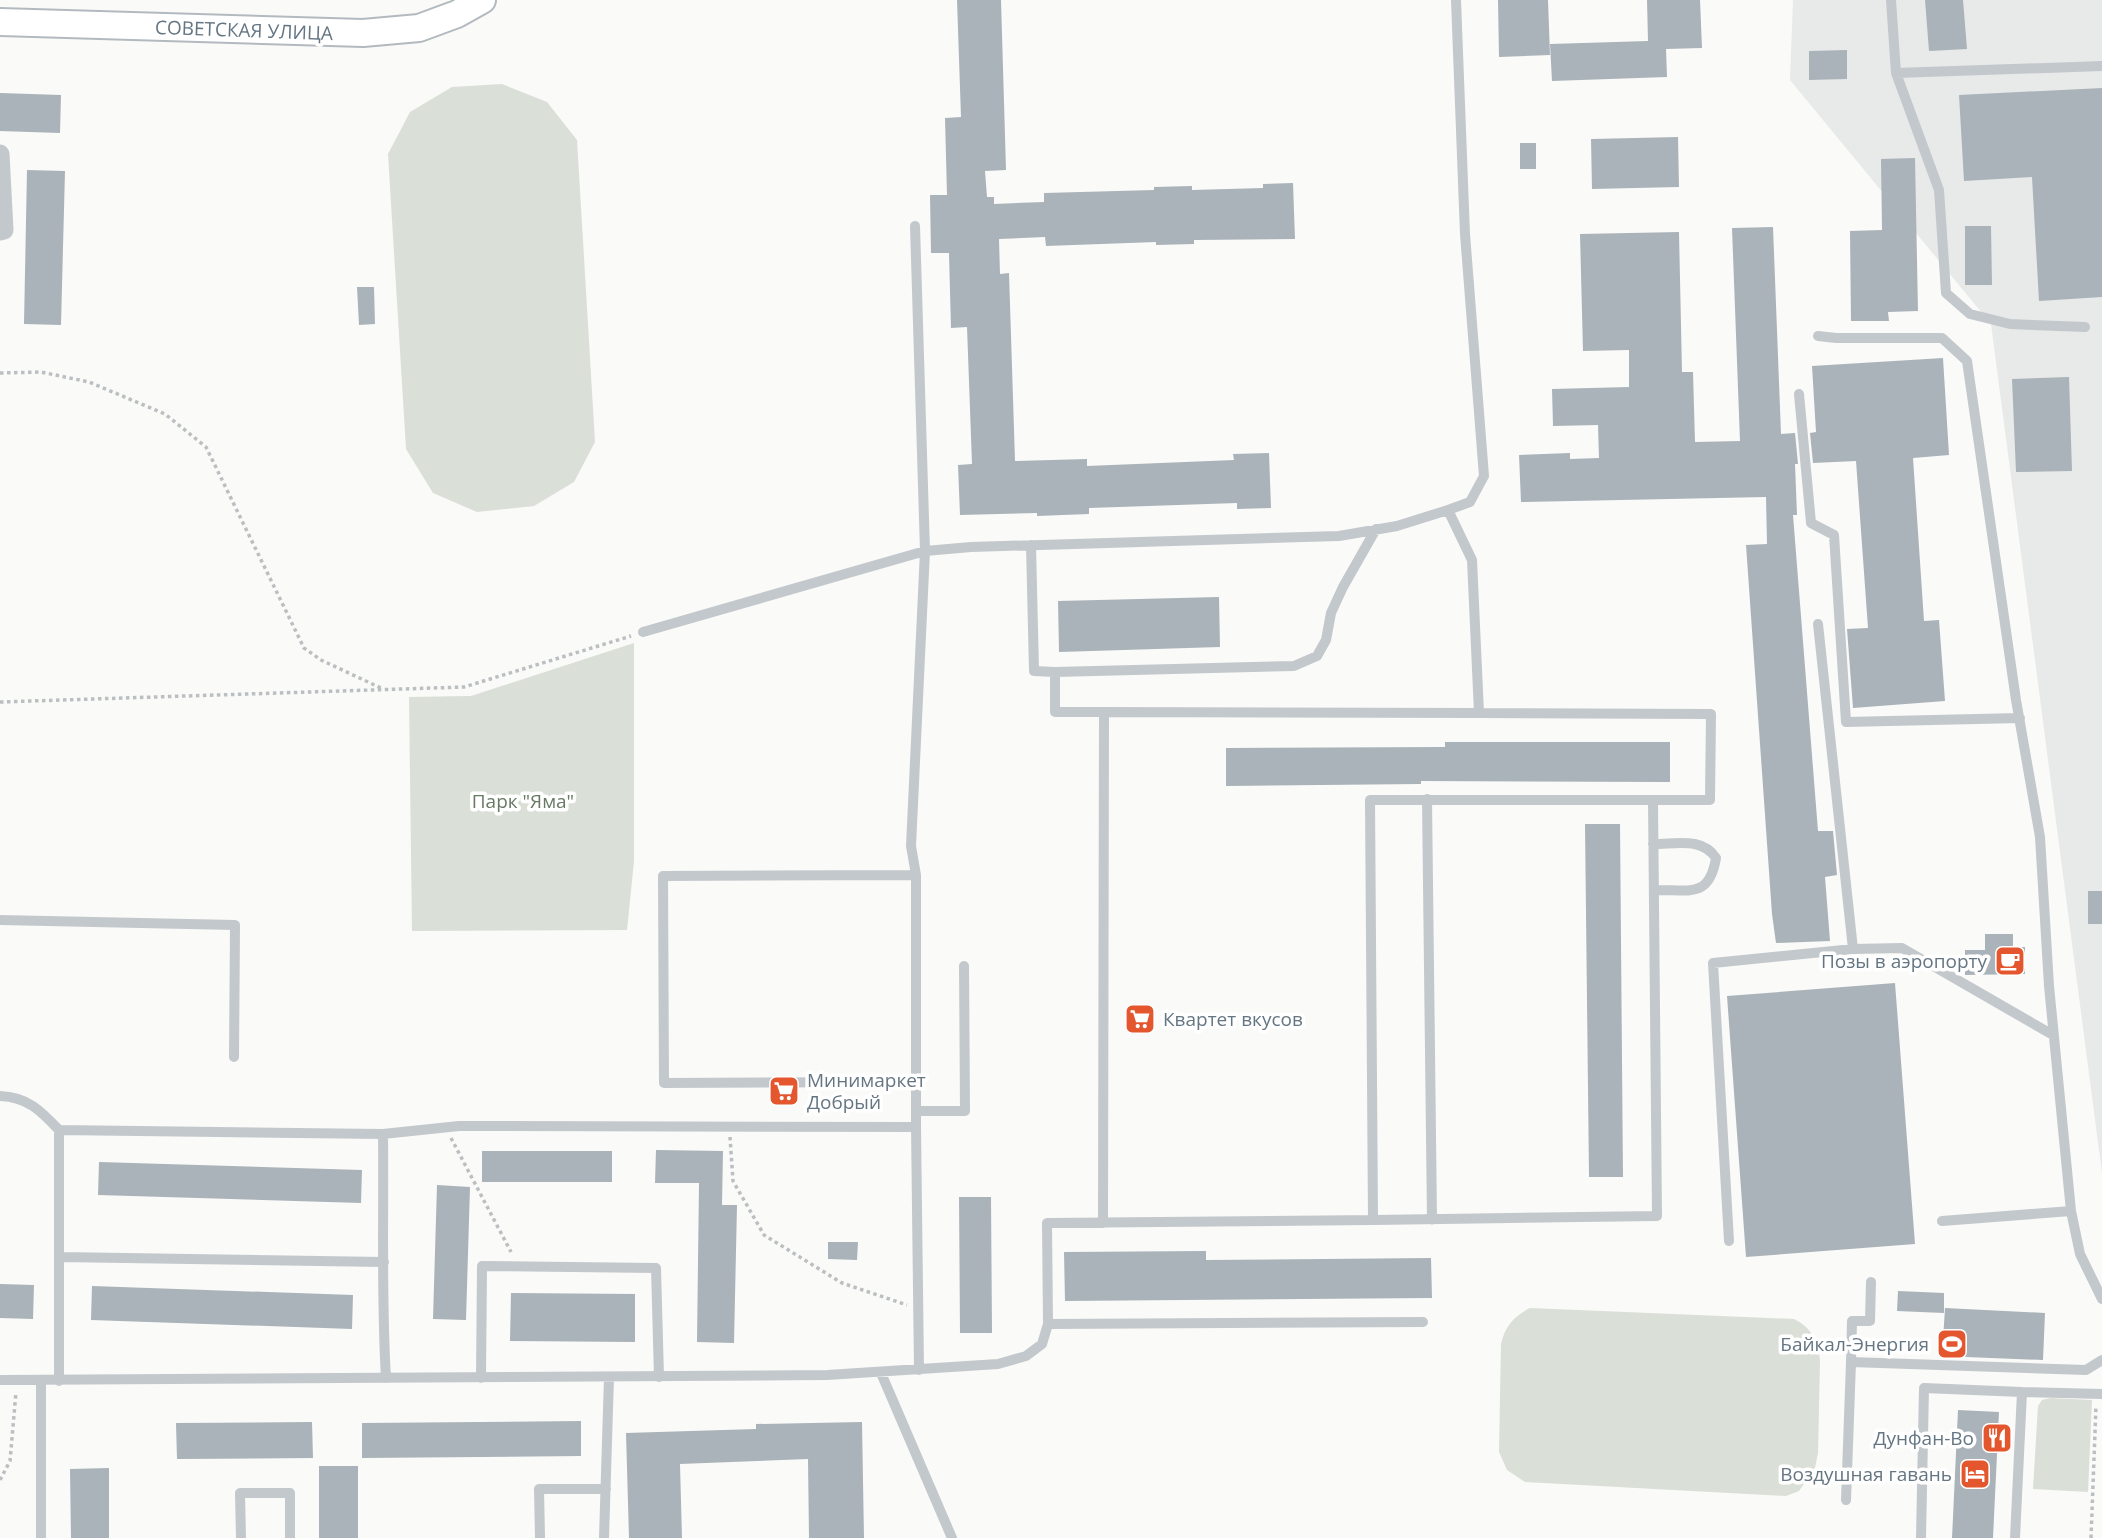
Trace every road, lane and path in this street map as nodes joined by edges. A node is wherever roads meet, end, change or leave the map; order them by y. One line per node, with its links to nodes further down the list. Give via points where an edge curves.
1 (482, 0): 4 (main road, СОВЕТСКАЯ УЛИЦА, via 419,27 363,33)
2 (1456, 0): 14 (lane, via 1465,234 1484,477 1470,502)
3 (1891, 0): 6 (lane)
4 (0, 22)
5 (2102, 66): 6 (lane)
6 (1896, 73): 10 (lane, via 1939,190 1946,293 1970,314 2010,324)
7 (0, 154): 9 (street, via 4,230)
8 (915, 226): 17 (lane)
9 (0, 231)
10 (2085, 327)
11 (1818, 336): 25 (lane, via 1942,338 1967,361)
12 (0, 373): 21 (path, via 41,372 89,382 166,414 206,447 304,648)
13 (1799, 394): 25 (lane, via 1811,523 1834,535 1846,722)
14 (1448, 510): 15 (lane); 24 (lane, via 1472,560)
15 (1376, 529): 16 (lane, via 1339,536); 20 (lane, via 1331,612 1326,640 1317,656 1294,666)
16 (1031, 545): 17 (lane); 20 (lane, via 1034,671)
17 (925, 551): 19 (lane); 29 (lane, via 911,846)
18 (1818, 624): 32 (lane)
19 (643, 632): 21 (path, via 464,687)
20 (1055, 672): 23 (lane, via 1055,712)
21 (385, 690): 22 (path)
22 (0, 702)
23 (1104, 712): 24 (lane); 48 (lane)
24 (1479, 713): 27 (lane, via 1711,714 1710,800)
25 (2020, 718): 34 (lane, via 2040,837)
26 (1427, 799): 27 (lane); 45 (lane, via 1370,800); 46 (lane)
27 (1653, 801): 28 (lane)
28 (1653, 844): 30 (lane); 30 (lane, via 1697,844 1710,849 1716,858 1708,885)
29 (916, 875): 36 (lane); 36 (lane, via 663,876 664,1083)
30 (1654, 890): 46 (lane, via 1657,1216)
31 (0, 920): 35 (lane, via 236,925)
32 (1853, 949): 34 (lane, via 1902,948); 49 (lane, via 1713,963)
33 (964, 967): 38 (lane, via 965,1111)
34 (2053, 1035): 44 (lane)
35 (234, 1057)
36 (916, 1082): 38 (lane)
37 (0, 1096): 42 (lane, via 27,1101)
38 (916, 1111): 40 (lane)
39 (729, 1127): 40 (lane); 41 (lane); 55 (path, via 733,1181 764,1235 842,1283)
40 (916, 1127): 55 (lane)
41 (446, 1128): 43 (lane); 52 (path)
42 (59, 1130): 43 (lane); 50 (lane)
43 (383, 1134): 51 (lane)
44 (2071, 1211): 47 (lane); 54 (lane, via 2080,1254)
45 (1373, 1220): 46 (lane); 48 (lane)
46 (1432, 1220)
47 (1942, 1221)
48 (1103, 1223): 57 (lane, via 1047,1223)
49 (1729, 1241)
50 (59, 1257): 51 (lane); 69 (lane)
51 (384, 1262): 64 (lane)
52 (518, 1267): 63 (lane, via 656,1268); 65 (lane, via 482,1266)
53 (1871, 1282): 59 (lane, via 1870,1321 1852,1321)
54 (2102, 1299)
55 (918, 1309): 60 (lane)
56 (1423, 1322): 57 (lane)
57 (1048, 1324): 60 (lane, via 1042,1344 1026,1356 998,1364)
58 (2102, 1360): 59 (lane, via 2086,1370)
59 (1851, 1362): 74 (lane)
60 (919, 1370): 61 (lane)
61 (881, 1373): 63 (lane); 80 (lane)
62 (609, 1377): 63 (lane); 65 (lane); 79 (lane)
63 (659, 1377)
64 (386, 1378): 65 (lane); 69 (lane)
65 (481, 1378)
66 (0, 1380): 67 (lane)
67 (17, 1380): 68 (lane); 72 (path, via 10,1461)
68 (41, 1381): 69 (lane); 75 (lane)
69 (59, 1381)
70 (2022, 1392): 71 (lane); 81 (lane, via 1924,1388); 82 (lane)
71 (2099, 1394): 83 (path)
72 (0, 1480)
73 (606, 1489): 78 (lane, via 539,1489)
74 (1846, 1500)
75 (41, 1538)
76 (241, 1538): 77 (lane, via 240,1493 290,1493)
77 (290, 1538)
78 (540, 1538)
79 (604, 1538)
80 (952, 1538)
81 (1922, 1538)
82 (2015, 1538)
83 (2091, 1538)

